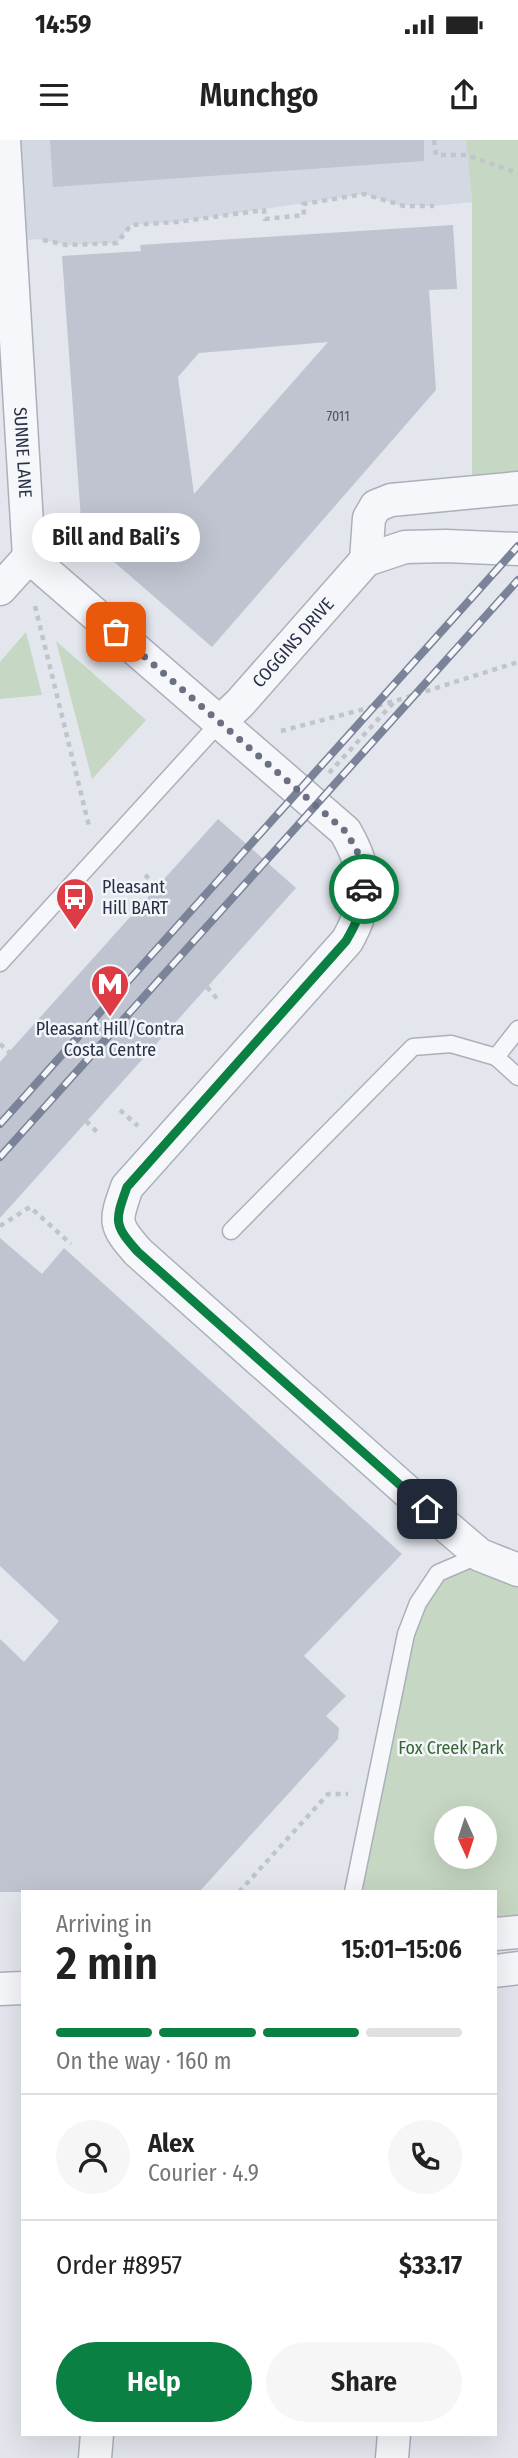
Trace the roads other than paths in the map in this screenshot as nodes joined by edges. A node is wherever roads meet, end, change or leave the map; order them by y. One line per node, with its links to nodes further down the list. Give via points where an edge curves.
1 (4, 140): 4 (street, SUNNE LANE)
2 (518, 488): 5 (street, via 391,500 376,506 369,518)
3 (518, 549): 5 (street, COGGINS DRIVE, via 405,547)
4 (29, 556): 6 (street); 7 (street)
5 (366, 560): 7 (street, COGGINS DRIVE)
6 (0, 589)
7 (220, 722): 8 (lane); 14 (street, via 345,831 357,850 362,905 346,941 127,1187 117,1216 122,1234)
8 (0, 963)
9 (518, 1029): 10 (lane)
10 (496, 1057): 11 (lane); 12 (lane, via 451,1044 413,1047)
11 (518, 1077)
12 (231, 1231)
13 (518, 1547): 14 (street)
14 (480, 1555): 15 (street); 16 (lane, via 438,1573 418,1603 406,1634)
15 (518, 1570)
16 (353, 1890)
17 (518, 1932): 18 (street)
18 (497, 1934)
19 (518, 1968): 20 (street)
20 (497, 1971)
21 (21, 1988): 22 (street)
22 (0, 1989)
23 (97, 2436): 25 (street)
24 (394, 2436): 26 (street)
25 (95, 2458)
26 (392, 2458)

